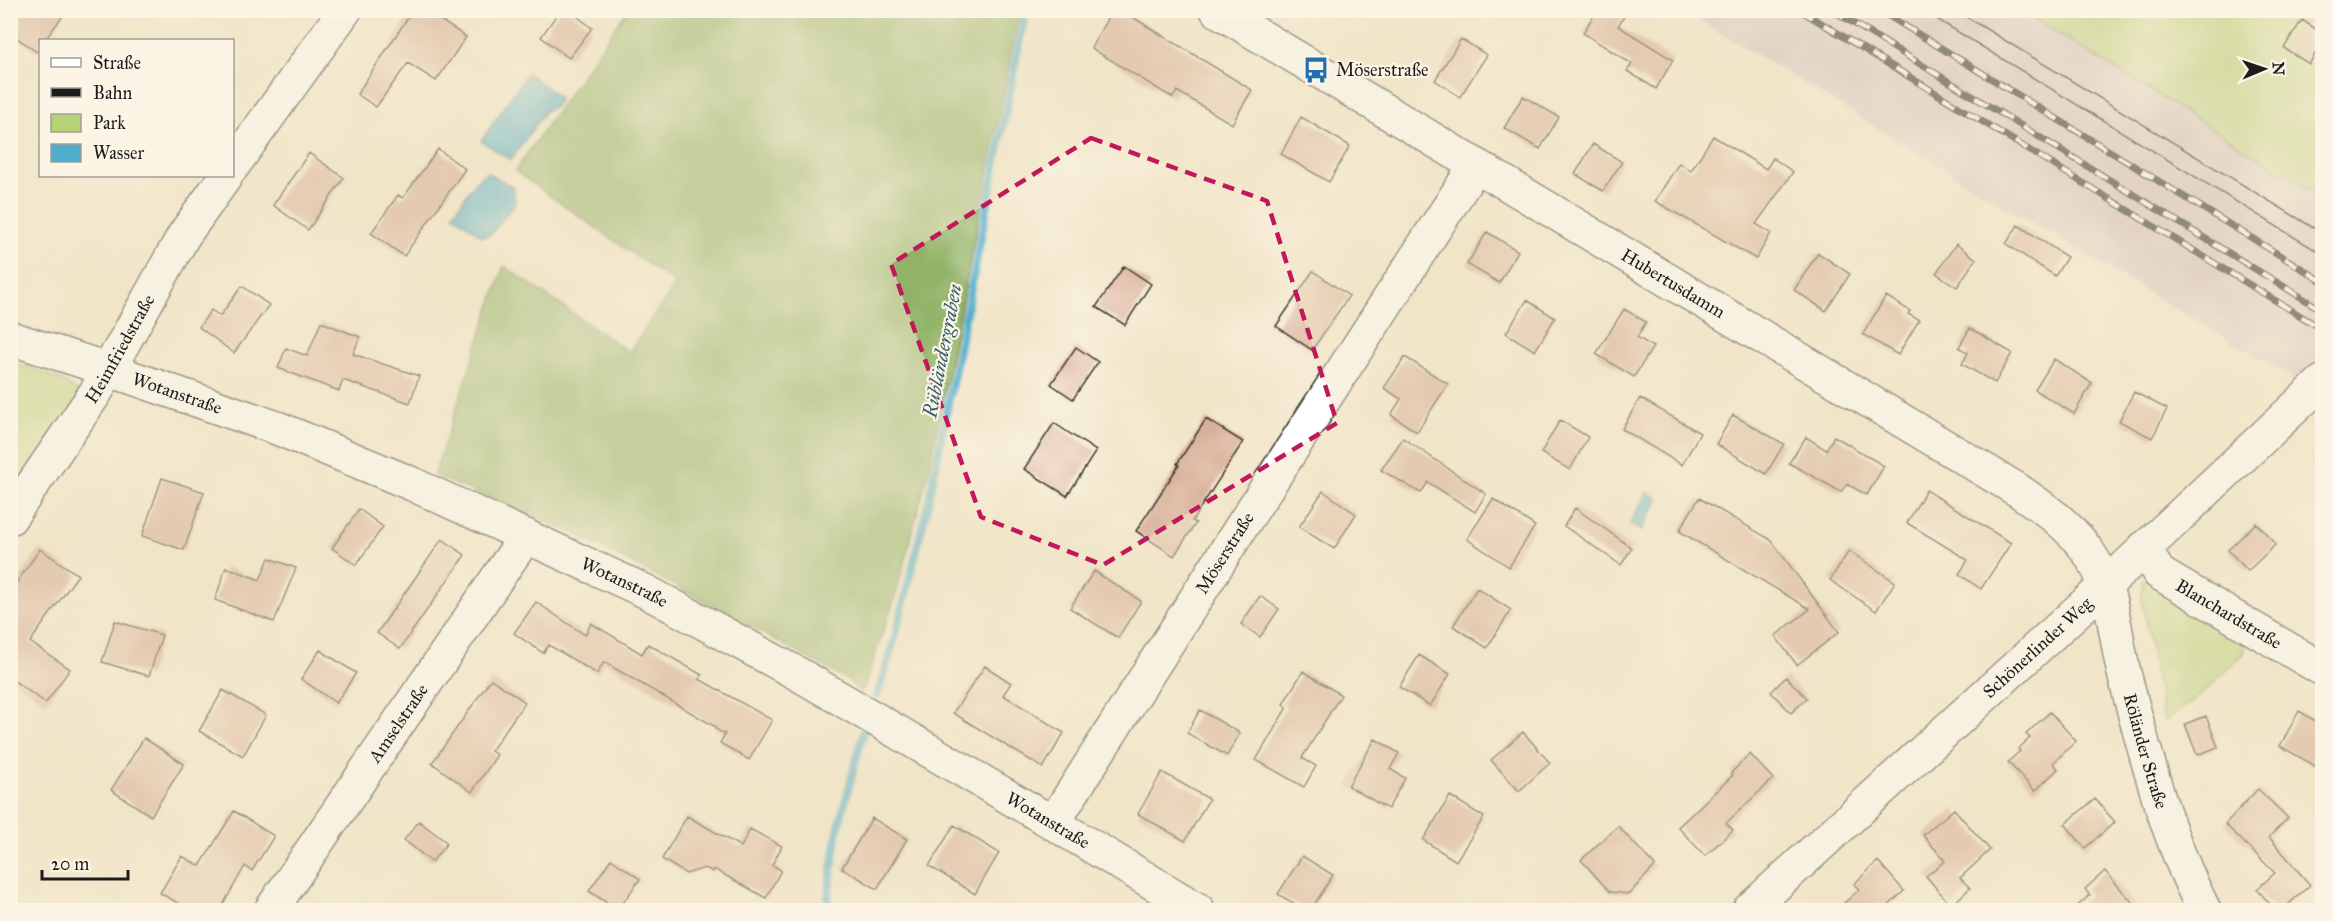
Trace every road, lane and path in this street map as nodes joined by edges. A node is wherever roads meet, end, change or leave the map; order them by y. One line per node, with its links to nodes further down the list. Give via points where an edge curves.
1 (345, 10): 3 (street)
2 (1217, 10): 4 (street, Hubertusdamm)
3 (234, 164)
4 (1476, 165): 12 (street, Hubertusdamm, via 2051,513 2083,544); 14 (street, Möserstraße)
5 (225, 177): 7 (street, Heimfriedstraße, via 184,235)
6 (10, 338): 7 (street, Wotanstraße)
7 (107, 369): 9 (street, Heimfriedstraße, via 96,392); 10 (street, Wotanstraße, via 277,428)
8 (2322, 382): 11 (street, Schönerlinder Weg)
9 (10, 518)
10 (526, 536): 14 (street, Wotanstraße, via 647,592 800,675); 15 (street, Amselstraße)
11 (2144, 548): 12 (street, Schönerlinder Weg); 13 (street, Blanchardstraße, via 2159,573)
12 (2106, 585): 17 (street, Schönerlinder Weg); 18 (street, Röländer Straße, via 2153,782)
13 (2322, 669)
14 (1053, 823): 16 (street, Wotanstraße)
15 (271, 910)
16 (1198, 910)
17 (1749, 910)
18 (2204, 910)

